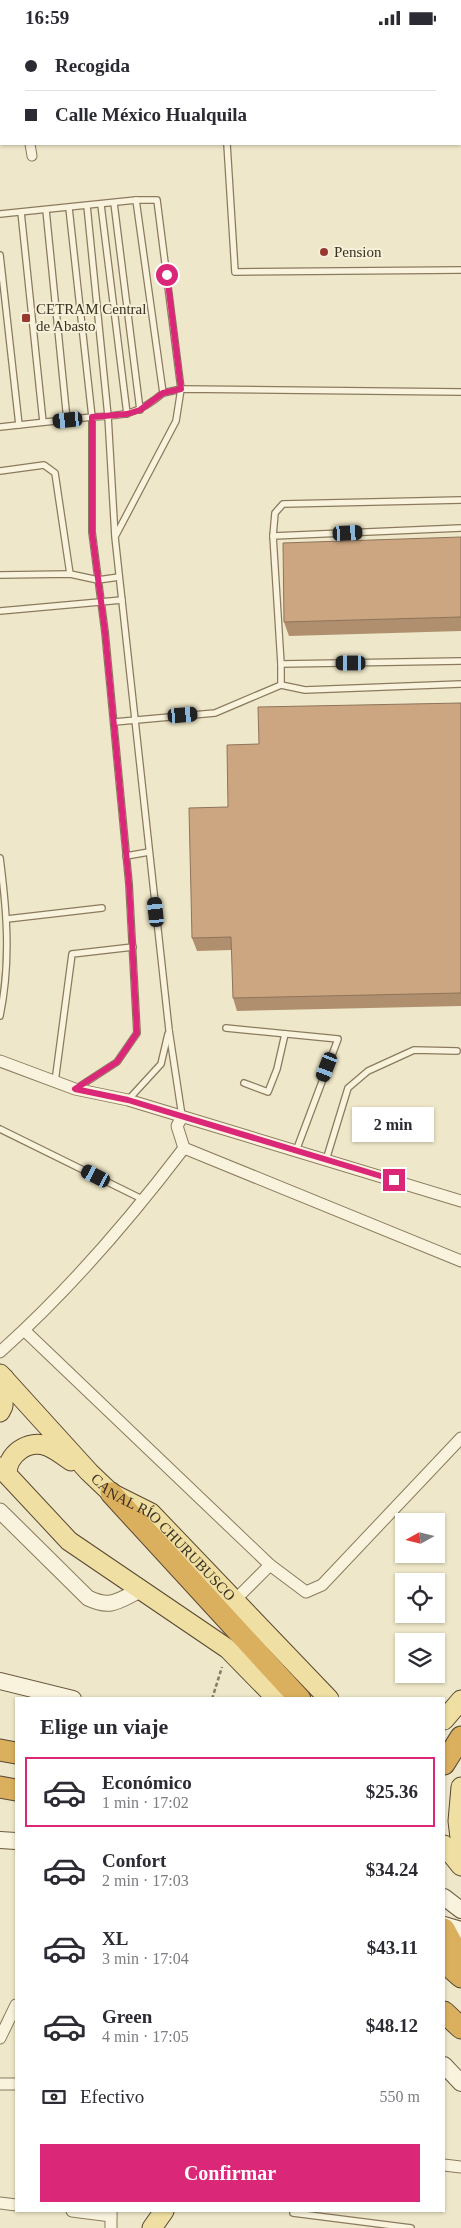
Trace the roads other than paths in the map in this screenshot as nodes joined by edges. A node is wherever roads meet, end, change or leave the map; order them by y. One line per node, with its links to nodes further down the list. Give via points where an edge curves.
1 (30, 145): 3 (street)
2 (227, 145): 13 (lane, via 234,272)
3 (32, 156)
4 (136, 201): 5 (lane); 14 (lane, via 158,200); 15 (lane)
5 (114, 203): 6 (lane); 17 (lane)
6 (101, 205): 7 (lane); 18 (lane)
7 (87, 206): 8 (lane); 19 (lane)
8 (69, 207): 9 (lane); 20 (lane)
9 (46, 210): 10 (lane); 21 (lane)
10 (21, 212): 11 (lane); 22 (lane)
11 (0, 215)
12 (0, 255): 23 (lane)
13 (461, 270)
14 (181, 389): 15 (lane); 16 (lane); 29 (lane, via 176,421)
15 (163, 393): 17 (lane)
16 (461, 393)
17 (140, 410): 18 (lane)
18 (127, 414): 19 (lane)
19 (108, 416): 20 (lane); 29 (lane)
20 (92, 417): 21 (lane); 33 (lane, via 92,532)
21 (68, 420): 22 (lane)
22 (43, 422): 23 (lane)
23 (19, 425): 24 (lane)
24 (0, 427)
25 (0, 471): 30 (lane, via 44,465 55,473)
26 (461, 500): 28 (lane, via 282,504 275,513)
27 (461, 528): 28 (lane)
28 (273, 536): 38 (lane)
29 (115, 537): 32 (lane)
30 (70, 574): 31 (lane); 33 (lane)
31 (0, 575)
32 (119, 577): 33 (lane); 34 (lane)
33 (98, 580): 35 (lane)
34 (122, 600): 35 (lane); 41 (lane)
35 (101, 603): 36 (lane); 42 (lane)
36 (0, 611)
37 (461, 661): 38 (lane)
38 (281, 664): 40 (lane)
39 (461, 684): 40 (lane, via 305,690)
40 (281, 685): 41 (lane, via 215,713)
41 (135, 720): 42 (lane); 43 (lane)
42 (114, 722): 44 (lane)
43 (149, 852): 44 (lane); 51 (lane)
44 (126, 856): 48 (lane)
45 (0, 858): 47 (lane)
46 (102, 908): 47 (lane)
47 (8, 919): 49 (lane, via 6,985)
48 (133, 947): 55 (lane, via 72,954); 57 (lane, via 137,1033 117,1062)
49 (0, 1016)
50 (226, 1028): 52 (lane)
51 (169, 1030): 58 (lane, via 161,1064); 59 (lane)
52 (285, 1034): 56 (lane, via 268,1092); 62 (lane, via 338,1039)
53 (457, 1051): 63 (lane, via 414,1050 368,1071 348,1088)
54 (0, 1061): 55 (street)
55 (56, 1082): 57 (street)
56 (244, 1083)
57 (75, 1089): 58 (street)
58 (128, 1100): 59 (street)
59 (182, 1117): 61 (street, via 177,1126); 62 (street)
60 (0, 1129): 64 (lane)
61 (184, 1148): 64 (street); 66 (street)
62 (296, 1151): 63 (street)
63 (326, 1160): 65 (street)
64 (145, 1200): 67 (street)
65 (461, 1201)
66 (461, 1261)
67 (25, 1331): 68 (street); 76 (street)
68 (0, 1352)
69 (2, 1376): 70 (main road, via 3,1406); 73 (main road, CANAL RÍO CHURUBUSCO)
70 (0, 1412)
71 (461, 1438): 76 (street, via 322,1585 306,1592)
72 (3, 1471): 73 (main road, via 14,1453 41,1445); 77 (main road, via 69,1541)
73 (89, 1472): 74 (main road, CANAL RÍO CHURUBUSCO)
74 (111, 1493): 78 (highway)
75 (0, 1511): 77 (street, via 88,1598 101,1604 111,1604)
76 (270, 1565): 78 (street)
77 (140, 1591): 81 (main road, via 228,1649)
78 (227, 1607): 82 (highway); 83 (main road, CANAL RÍO CHURUBUSCO)
79 (0, 1681): 80 (main road)
80 (65, 1697)
81 (275, 1697)
82 (298, 1697)
83 (327, 1697)
84 (461, 1700): 85 (main road)
85 (445, 1719)
86 (461, 1737): 89 (highway)
87 (0, 1750): 88 (highway)
88 (15, 1753)
89 (445, 1762)
90 (0, 1787): 92 (highway)
91 (461, 1787): 96 (main road, via 458,1821)
92 (15, 1790)
93 (0, 1840): 94 (main road)
94 (15, 1841)
95 (445, 1846): 97 (main road)
96 (461, 1846)
97 (461, 1867)
98 (445, 1898): 99 (main road)
99 (461, 1910)
100 (445, 1925): 101 (main road)
101 (461, 1930)
102 (445, 1931): 103 (highway)
103 (461, 1960)
104 (445, 1963): 105 (highway)
105 (461, 1977)
106 (15, 2007): 109 (street)
107 (445, 2013): 108 (highway)
108 (461, 2028)
109 (0, 2038)
110 (445, 2066): 111 (main road)
111 (461, 2083)
112 (0, 2084): 113 (street)
113 (15, 2084)
114 (445, 2165): 115 (street)
115 (461, 2167)
116 (0, 2203): 117 (street)
117 (15, 2205)
118 (92, 2212): 120 (street)
119 (163, 2212): 123 (main road)
120 (111, 2213): 122 (street)
121 (293, 2213): 124 (lane)
122 (111, 2228)
123 (152, 2228)
124 (411, 2228)

